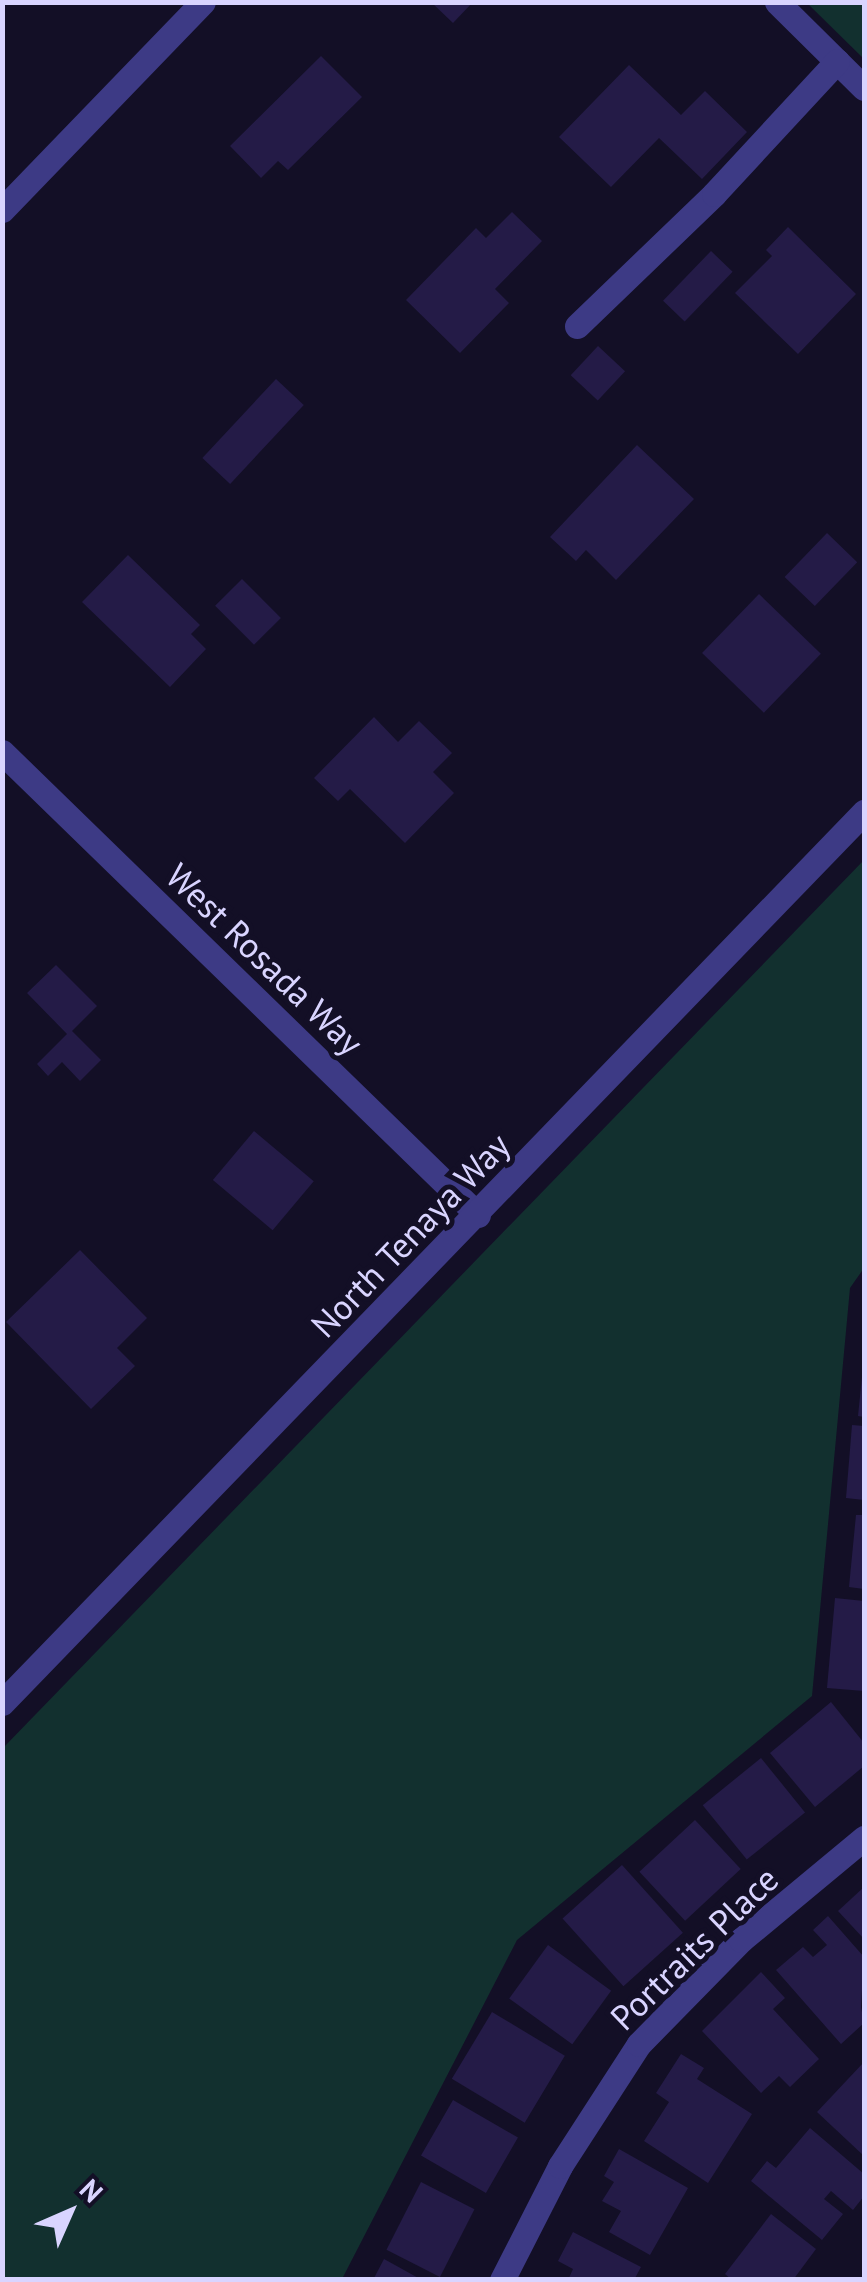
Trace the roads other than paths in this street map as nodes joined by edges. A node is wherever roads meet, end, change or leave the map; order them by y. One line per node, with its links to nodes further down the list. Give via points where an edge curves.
1 (203, 2): 5 (street)
2 (777, 2): 3 (street)
3 (837, 61): 4 (street); 6 (street)
4 (864, 88)
5 (2, 210)
6 (578, 326)
7 (2, 752): 9 (street, West Rosada Way)
8 (864, 812): 9 (street, North Tenaya Way)
9 (478, 1215): 10 (street, North Tenaya Way)
10 (2, 1703)
11 (864, 1838): 12 (street, Portraits Place, via 741,1940 639,2044 560,2166)
12 (502, 2280)

